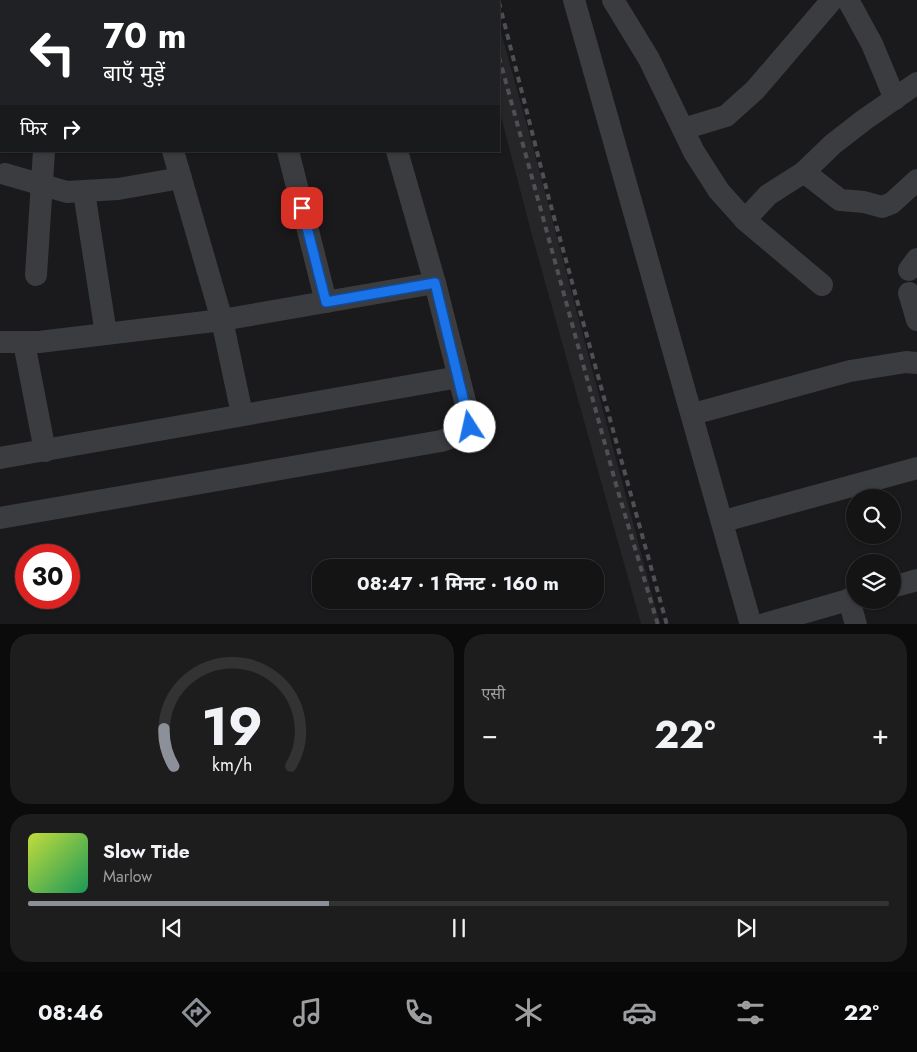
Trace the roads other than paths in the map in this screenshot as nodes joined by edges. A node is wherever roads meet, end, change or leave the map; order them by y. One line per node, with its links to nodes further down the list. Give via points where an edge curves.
1 (574, 0): 32 (street)
2 (614, 0): 7 (street, via 649,60)
3 (832, 0): 7 (street, via 755,90 714,121)
4 (848, 0): 6 (street, via 872,44)
5 (917, 83): 6 (street)
6 (895, 98): 12 (street, via 833,144)
7 (683, 129): 18 (street, via 715,185)
8 (44, 152): 16 (street)
9 (174, 152): 14 (street)
10 (288, 152): 23 (street)
11 (398, 152): 20 (street)
12 (804, 172): 15 (street, via 840,200 882,207 892,204); 18 (street, via 768,195)
13 (5, 174): 16 (street)
14 (181, 178): 17 (street); 24 (street)
15 (917, 180)
16 (42, 186): 17 (street, via 66,192); 19 (street)
17 (84, 192): 26 (street)
18 (745, 220): 21 (street)
19 (36, 275)
20 (435, 283): 23 (street); 30 (street)
21 (822, 285)
22 (909, 293): 25 (street)
23 (326, 302): 24 (street)
24 (222, 320): 26 (street); 31 (street)
25 (917, 320)
26 (106, 334): 28 (street)
27 (0, 342): 28 (street)
28 (24, 343): 33 (street)
29 (917, 363): 32 (street, via 850,371)
30 (459, 377): 31 (street); 36 (street, via 470,427 463,436)
31 (242, 414): 33 (street)
32 (693, 414): 37 (street)
33 (45, 452): 34 (street)
34 (0, 458)
35 (917, 468): 37 (street)
36 (0, 518)
37 (724, 521): 42 (street)
38 (917, 580): 39 (street)
39 (901, 584)
40 (846, 600): 43 (street)
41 (854, 609): 44 (street)
42 (751, 624)
43 (760, 624)
44 (856, 624)

